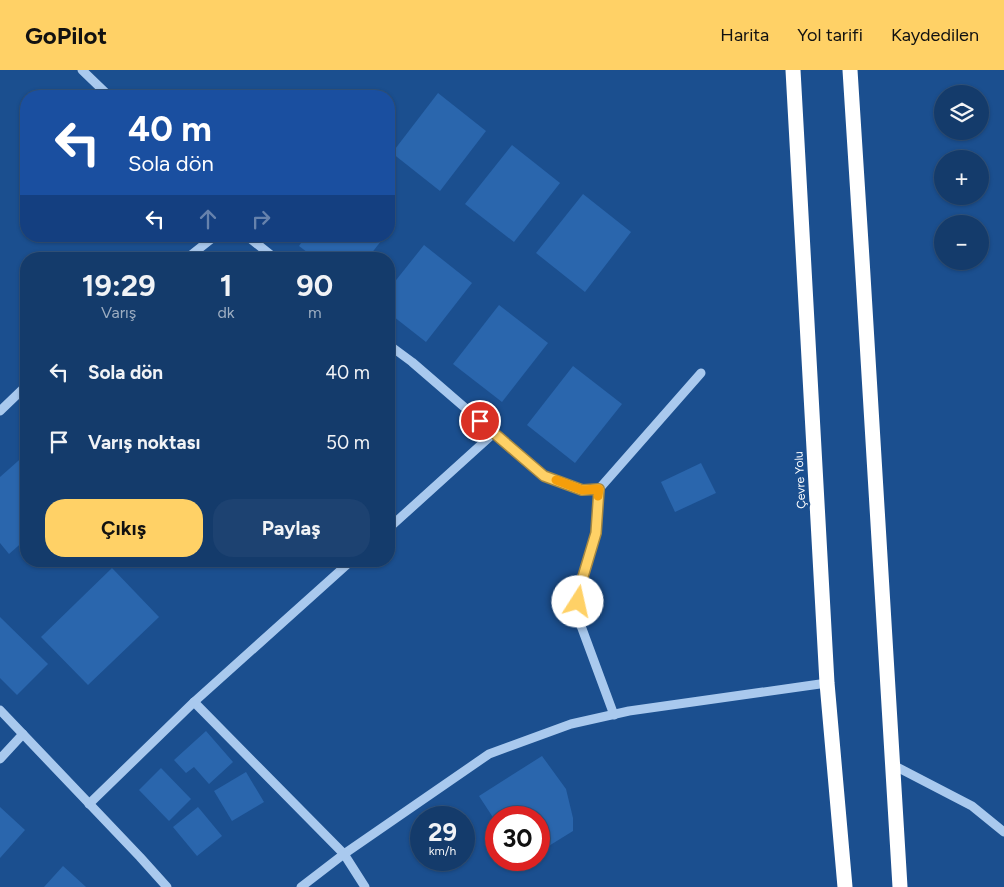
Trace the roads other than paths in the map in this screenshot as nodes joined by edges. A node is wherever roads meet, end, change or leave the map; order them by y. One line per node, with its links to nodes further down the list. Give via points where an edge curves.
1 (82, 70): 4 (street)
2 (793, 70): 17 (highway, Çevre Yolu)
3 (850, 70): 23 (highway)
4 (103, 90)
5 (207, 242): 7 (street)
6 (255, 242): 8 (street)
7 (195, 252)
8 (267, 252)
9 (395, 349): 13 (street)
10 (701, 373): 14 (street)
11 (20, 392): 12 (street)
12 (0, 411)
13 (494, 433): 14 (street, via 544,476 582,490); 15 (street)
14 (599, 489): 20 (street, via 596,533 579,590 577,615)
15 (395, 523)
16 (344, 567): 18 (street)
17 (827, 683): 20 (street); 30 (highway, Çevre Yolu)
18 (194, 702): 24 (street); 26 (street)
19 (0, 710): 21 (street)
20 (614, 715): 26 (street, via 571,724 489,754)
21 (23, 734): 22 (street); 24 (street)
22 (0, 759)
23 (893, 765): 25 (street, via 972,806); 31 (highway)
24 (89, 804): 27 (street)
25 (1004, 832)
26 (344, 854): 28 (street); 29 (street)
27 (167, 887)
28 (302, 887)
29 (365, 887)
30 (845, 887)
31 (900, 887)

